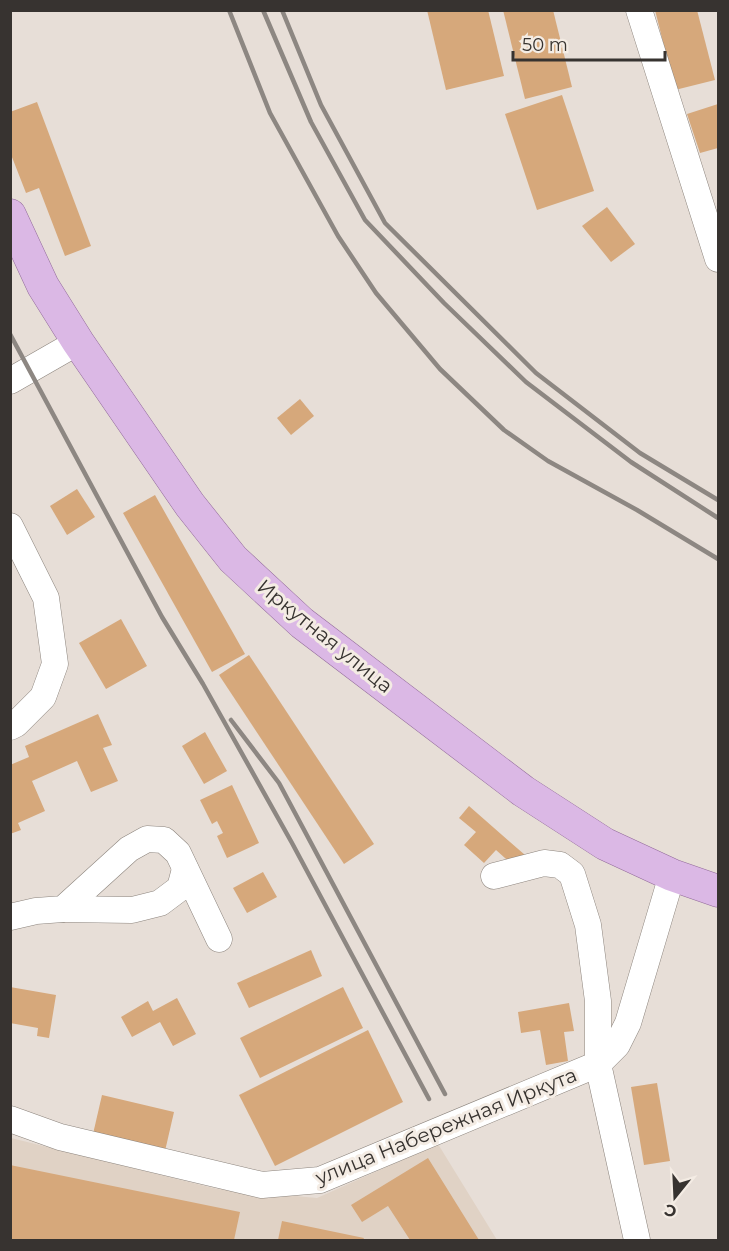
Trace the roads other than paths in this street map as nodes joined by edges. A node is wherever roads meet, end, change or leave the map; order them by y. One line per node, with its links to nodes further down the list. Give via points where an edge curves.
1 (639, 10): 3 (street)
2 (10, 215): 4 (main road, Иркутная улица, via 43,286)
3 (718, 260)
4 (78, 342): 5 (street); 9 (main road, Иркутная улица, via 190,505 233,559 302,623 523,791 605,844)
5 (10, 381)
6 (10, 526): 7 (street, via 45,598 55,664 43,697)
7 (10, 727)
8 (185, 869): 12 (street, via 180,888 160,903 132,910); 12 (street, via 178,853 164,840 147,839 129,849); 14 (street)
9 (672, 875): 11 (main road); 15 (street, улица Набережная Иркута, via 628,1023 617,1044)
10 (494, 876): 15 (street, via 544,863 560,865 572,874 588,925 598,1001)
11 (718, 891)
12 (63, 909): 13 (street)
13 (10, 917)
14 (219, 939)
15 (598, 1064): 16 (street, улица Набережная Иркута, via 320,1180 262,1185 60,1137); 17 (street)
16 (10, 1119)
17 (637, 1240)

